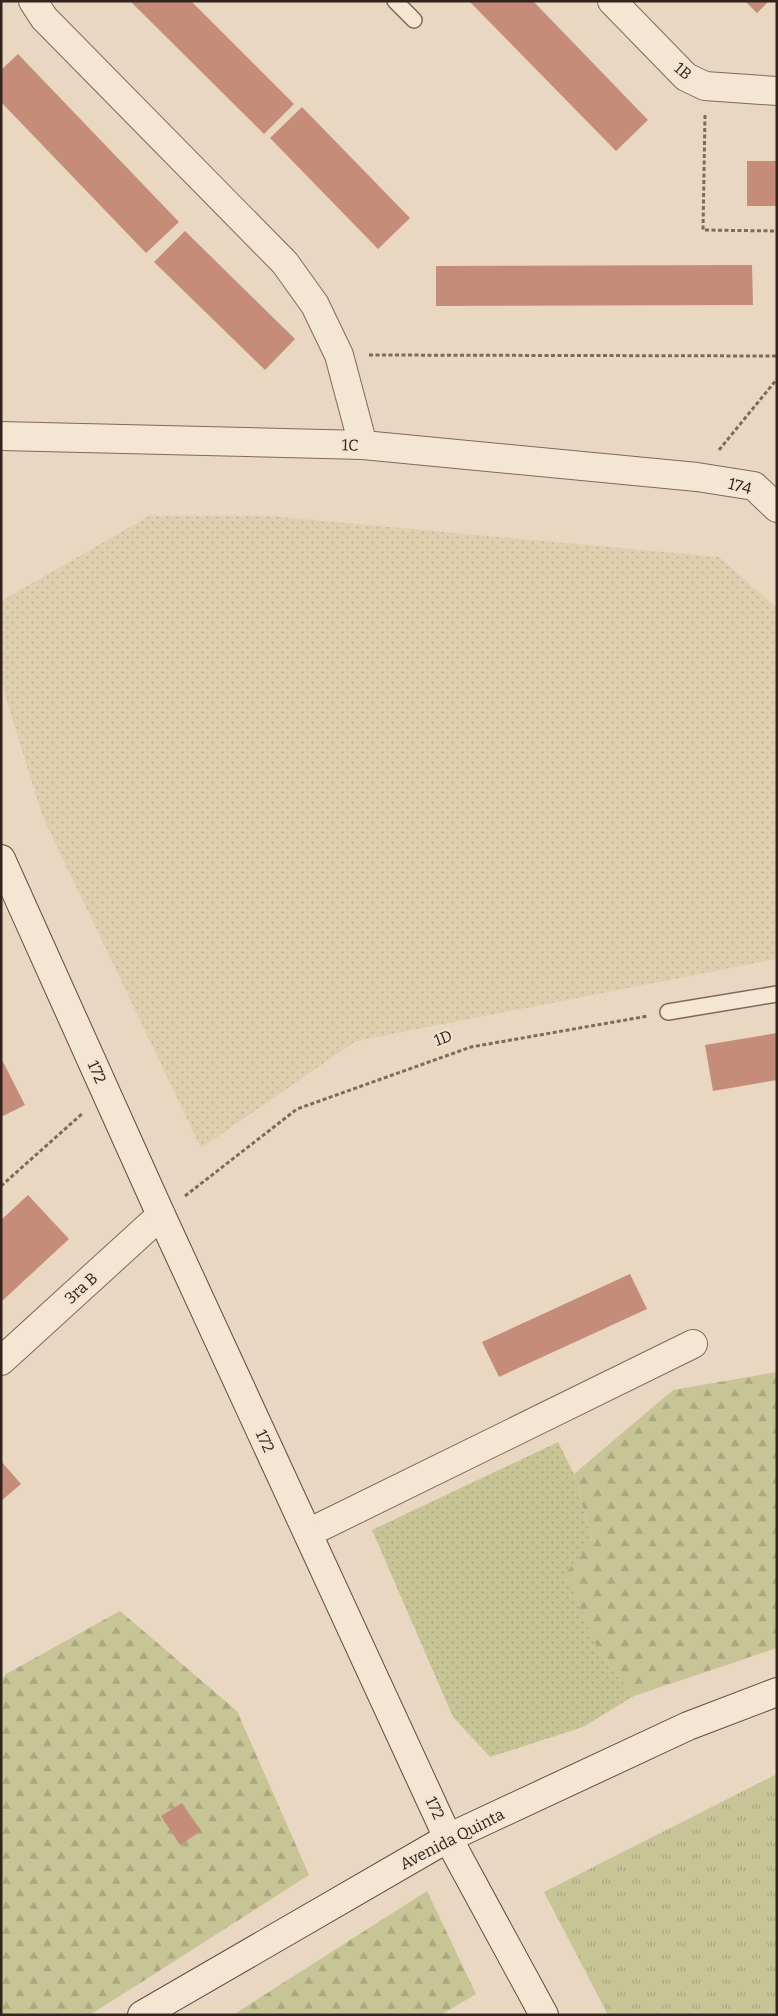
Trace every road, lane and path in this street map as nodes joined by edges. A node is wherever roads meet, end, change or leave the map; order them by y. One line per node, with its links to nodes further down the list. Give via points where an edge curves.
1 (34, 1): 8 (street, via 44,18 284,263 315,305)
2 (395, 1): 4 (lane)
3 (612, 1): 5 (street, 1B, via 686,77)
4 (414, 20)
5 (705, 86): 6 (street, 1B); 7 (path, via 703,230)
6 (777, 91)
7 (777, 231)
8 (339, 355): 9 (path); 12 (street)
9 (777, 356)
10 (777, 379): 13 (path)
11 (1, 436): 12 (street, 1C)
12 (363, 445): 13 (street, 1C)
13 (697, 477): 14 (street, 174, via 754,486)
14 (777, 508)
15 (1, 859): 18 (street, 172)
16 (777, 994): 17 (lane)
17 (668, 1012): 20 (path, 1D, via 472,1047 297,1109)
18 (106, 1092): 19 (path); 20 (street, 172)
19 (1, 1186)
20 (161, 1215): 22 (street, 3ra B); 23 (street, 172)
21 (693, 1344): 23 (street)
22 (1, 1361)
23 (308, 1533): 25 (street, 172)
24 (777, 1692): 25 (street, Avenida Quinta, via 688,1726)
25 (448, 1838): 26 (street, Avenida Quinta); 27 (street, 172)
26 (142, 2015)
27 (544, 2015)

